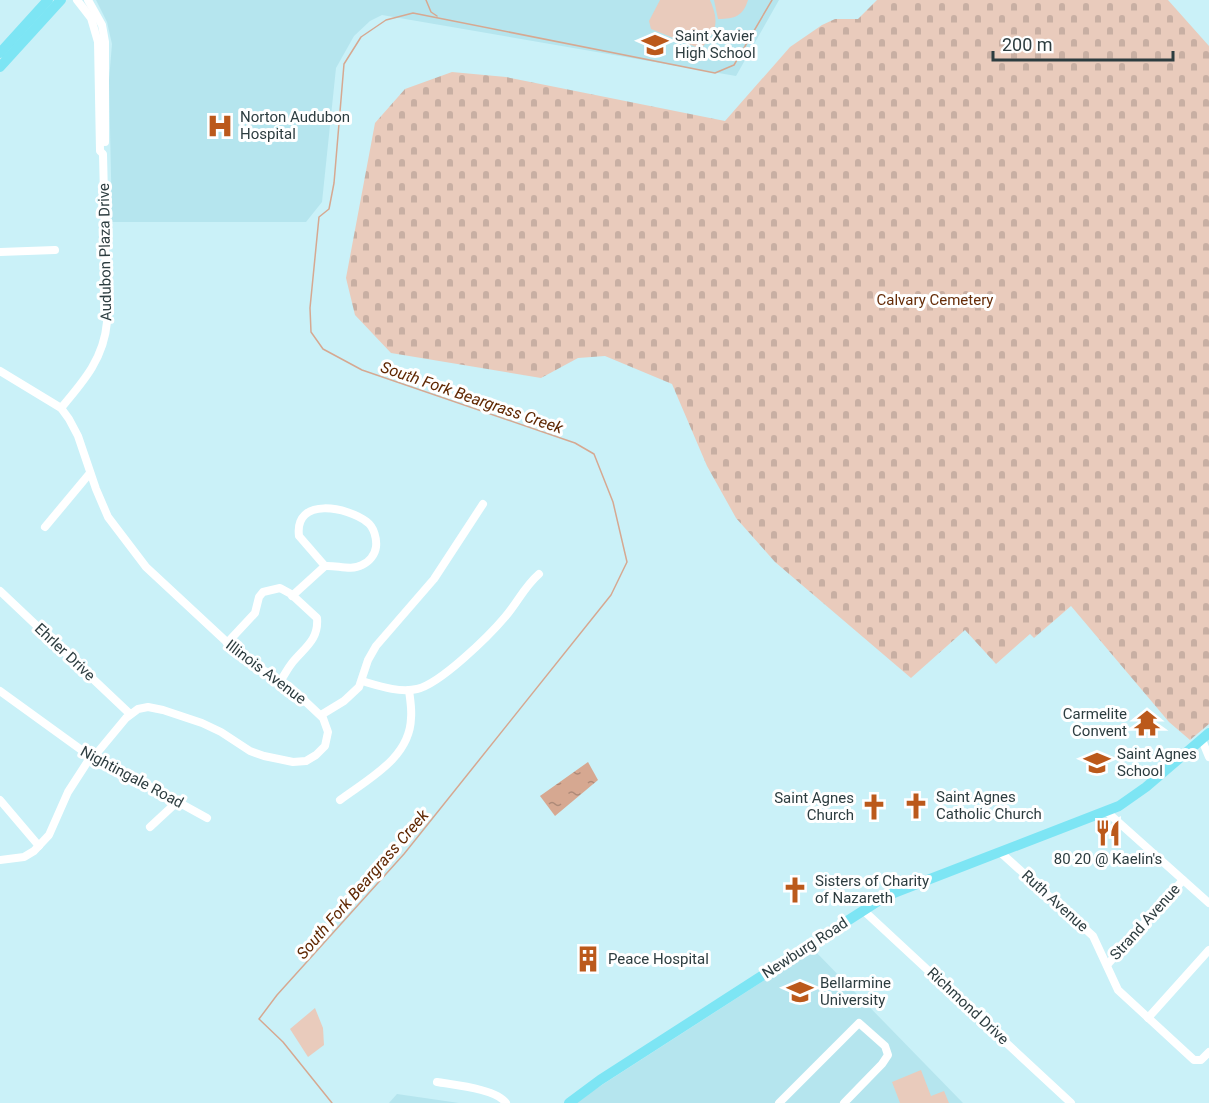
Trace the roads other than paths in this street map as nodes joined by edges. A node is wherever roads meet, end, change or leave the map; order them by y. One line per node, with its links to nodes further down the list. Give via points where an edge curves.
1 (48, 0): 5 (main road)
2 (61, 0): 6 (main road)
3 (77, 0): 7 (street, Audubon Plaza Drive, via 90,18 98,42)
4 (88, 0): 7 (street, Audubon Plaza Drive, via 102,25 105,42)
5 (0, 53)
6 (0, 67)
7 (103, 154): 11 (street, Audubon Plaza Drive, via 106,332 92,371)
8 (55, 250): 9 (street)
9 (0, 252)
10 (0, 371): 11 (street, Illinois Avenue)
11 (61, 408): 12 (street, Illinois Avenue, via 74,426)
12 (90, 473): 14 (street); 19 (street, Illinois Avenue, via 108,517 125,542 158,579)
13 (483, 504): 21 (street, via 434,579 376,646)
14 (45, 527)
15 (325, 566): 15 (street, via 361,566 370,559 376,546 372,527 323,507 303,517 299,536); 18 (street)
16 (539, 574): 22 (street, via 505,617 438,679)
17 (0, 591): 24 (street, Ehrler Drive)
18 (292, 596): 19 (street, via 280,588 263,592 255,613); 20 (street, via 317,618 318,626 310,645)
19 (227, 643): 20 (street, Illinois Avenue, via 251,664)
20 (281, 680): 25 (street, Illinois Avenue)
21 (362, 681): 22 (street); 25 (street, via 355,692)
22 (409, 690): 30 (street, via 411,719 399,753)
23 (0, 691): 27 (street, Nightingale Road)
24 (130, 714): 25 (street, Illinois Avenue, via 144,708 163,710 211,727 250,751 294,762 312,758 325,746 328,732); 27 (street)
25 (321, 716)
26 (1205, 737): 28 (street); 32 (main road, Newburg Road, via 1132,798)
27 (93, 756): 31 (street, Nightingale Road); 35 (street)
28 (1209, 757)
29 (0, 800): 35 (street)
30 (340, 800)
31 (177, 802): 33 (street, Nightingale Road); 34 (street)
32 (1107, 812): 36 (main road, Newburg Road); 38 (street)
33 (207, 818)
34 (150, 826)
35 (39, 846): 37 (street, via 24,857)
36 (1000, 852): 40 (main road, Newburg Road, via 898,890); 42 (street, Ruth Avenue, via 1093,936)
37 (0, 860)
38 (1183, 880): 39 (street); 42 (street, Strand Avenue)
39 (1209, 903)
40 (863, 910): 47 (main road, Newburg Road); 50 (street, Richmond Drive)
41 (1209, 950): 43 (street)
42 (1107, 965): 43 (street, Ruth Avenue, via 1118,990)
43 (1148, 1018): 44 (street, Ruth Avenue, via 1197,1061)
44 (1209, 1052)
45 (437, 1082): 46 (street, via 489,1092 502,1096)
46 (506, 1103)
47 (569, 1103)
48 (779, 1103): 49 (street, via 859,1023 885,1046 888,1055)
49 (844, 1103)
50 (1071, 1103)

